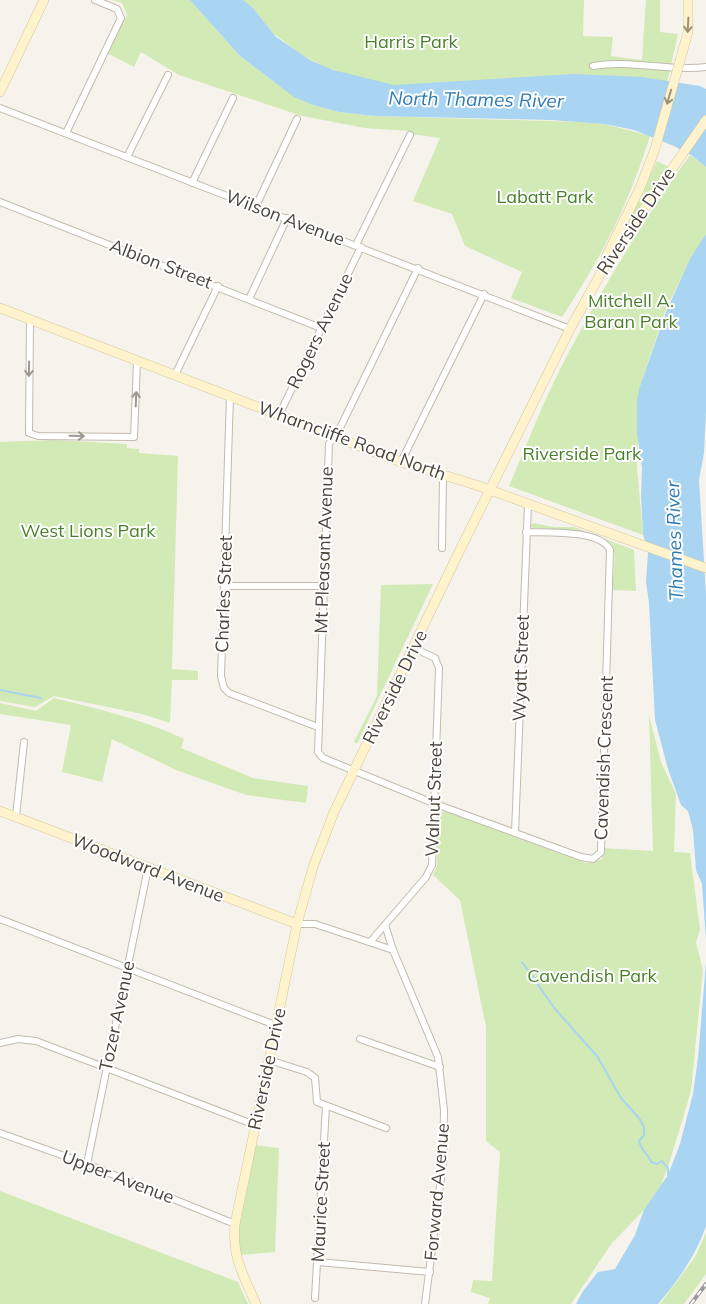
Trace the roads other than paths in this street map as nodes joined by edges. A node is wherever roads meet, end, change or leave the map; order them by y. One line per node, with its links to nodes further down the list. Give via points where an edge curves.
1 (44, 0): 7 (main road)
2 (95, 0): 12 (street, via 116,8 121,14)
3 (688, 0): 20 (main road, one-way to 20, bridge, via 688,32 654,149)
4 (593, 66): 5 (street, via 634,65 681,70)
5 (706, 67)
6 (168, 75): 14 (street)
7 (0, 92)
8 (233, 98): 15 (street)
9 (0, 108): 12 (street, Wilson Avenue)
10 (297, 119): 17 (street)
11 (706, 120): 20 (main road, Riverside Drive)
12 (66, 133): 14 (street, Wilson Avenue)
13 (410, 135): 19 (street, Rogers Avenue)
14 (127, 156): 15 (street, Wilson Avenue)
15 (192, 182): 17 (street, Wilson Avenue)
16 (0, 202): 22 (street, Albion Street)
17 (256, 206): 18 (street, Wilson Avenue)
18 (287, 218): 19 (street, Wilson Avenue); 24 (street)
19 (358, 246): 21 (street, Wilson Avenue); 27 (street, Rogers Avenue)
20 (606, 264): 28 (main road, Riverside Drive)
21 (418, 268): 23 (street, Wilson Avenue); 33 (street, Mt Pleasant Avenue, via 339,430)
22 (218, 286): 24 (street, Albion Street); 30 (street)
23 (484, 294): 28 (street, Wilson Avenue); 34 (street)
24 (249, 299): 27 (street, Albion Street)
25 (0, 308): 26 (main road, Wharncliffe Road North)
26 (30, 320): 29 (main road, Wharncliffe Road North); 29 (street, one-way to 29, via 29,433 38,436 134,437)
27 (322, 328): 32 (street, Rogers Avenue)
28 (570, 329): 36 (main road, Riverside Drive)
29 (137, 361): 30 (main road, Wharncliffe Road North)
30 (175, 375): 31 (main road, Wharncliffe Road North)
31 (230, 396): 32 (main road, Wharncliffe Road North); 41 (street, Charles Street)
32 (279, 415): 33 (main road, Wharncliffe Road North)
33 (333, 436): 34 (main road, Wharncliffe Road North); 42 (street, Mt Pleasant Avenue, via 327,466)
34 (401, 462): 35 (main road, Wharncliffe Road North)
35 (443, 475): 36 (main road, Wharncliffe Road North); 39 (street)
36 (490, 490): 37 (main road, Wharncliffe Road North); 43 (main road, Riverside Drive)
37 (528, 504): 38 (street, Wyatt Street); 40 (main road, Wharncliffe Road North)
38 (526, 532): 50 (street, Wyatt Street); 50 (street, Cavendish Crescent, via 575,533 606,544 610,550 600,852 593,859 581,857)
39 (442, 548)
40 (706, 568)
41 (224, 586): 42 (street); 44 (street, Charles Street, via 221,676 224,688 229,693)
42 (323, 586): 44 (street, Mt Pleasant Avenue)
43 (414, 648): 46 (main road, Riverside Drive); 47 (street, Walnut Street, via 435,658 439,668)
44 (318, 727): 46 (street, Mt Pleasant Avenue, via 318,752 323,758)
45 (24, 742): 49 (street)
46 (354, 772): 47 (street, Cavendish Crescent); 53 (main road, Riverside Drive, via 334,812 314,865)
47 (433, 802): 50 (street, Cavendish Crescent); 54 (street, Walnut Street, via 432,865 426,878)
48 (0, 811): 49 (main road, Woodward Avenue)
49 (16, 816): 51 (main road, Woodward Avenue)
50 (515, 833)
51 (148, 868): 53 (main road, Woodward Avenue); 57 (street, Tozer Avenue)
52 (0, 919): 57 (street)
53 (297, 924): 55 (street, via 315,924); 58 (main road, Riverside Drive)
54 (386, 924): 55 (street, Walnut Street); 56 (street, Forward Avenue)
55 (370, 941): 56 (street)
56 (393, 950): 63 (street, Forward Avenue)
57 (126, 968): 58 (street); 62 (street, Tozer Avenue)
58 (275, 1025): 61 (main road, Riverside Drive)
59 (360, 1039): 63 (street)
60 (0, 1043): 62 (street, via 18,1039 36,1041)
61 (269, 1060): 64 (street, via 307,1072 315,1078 318,1102); 65 (main road, Riverside Drive)
62 (106, 1067): 65 (street); 68 (street, Tozer Avenue)
63 (440, 1067): 71 (street, Forward Avenue, via 444,1163)
64 (326, 1106): 66 (street); 70 (street, Maurice Street)
65 (255, 1126): 69 (main road, Riverside Drive)
66 (386, 1128)
67 (0, 1133): 68 (street, Upper Avenue)
68 (87, 1164): 69 (street, Upper Avenue)
69 (235, 1224): 73 (main road, Riverside Drive, via 236,1257)
70 (318, 1262): 71 (street); 72 (street, Maurice Street)
71 (430, 1272): 74 (street, Forward Avenue)
72 (315, 1298)
73 (256, 1304)
74 (425, 1304)

